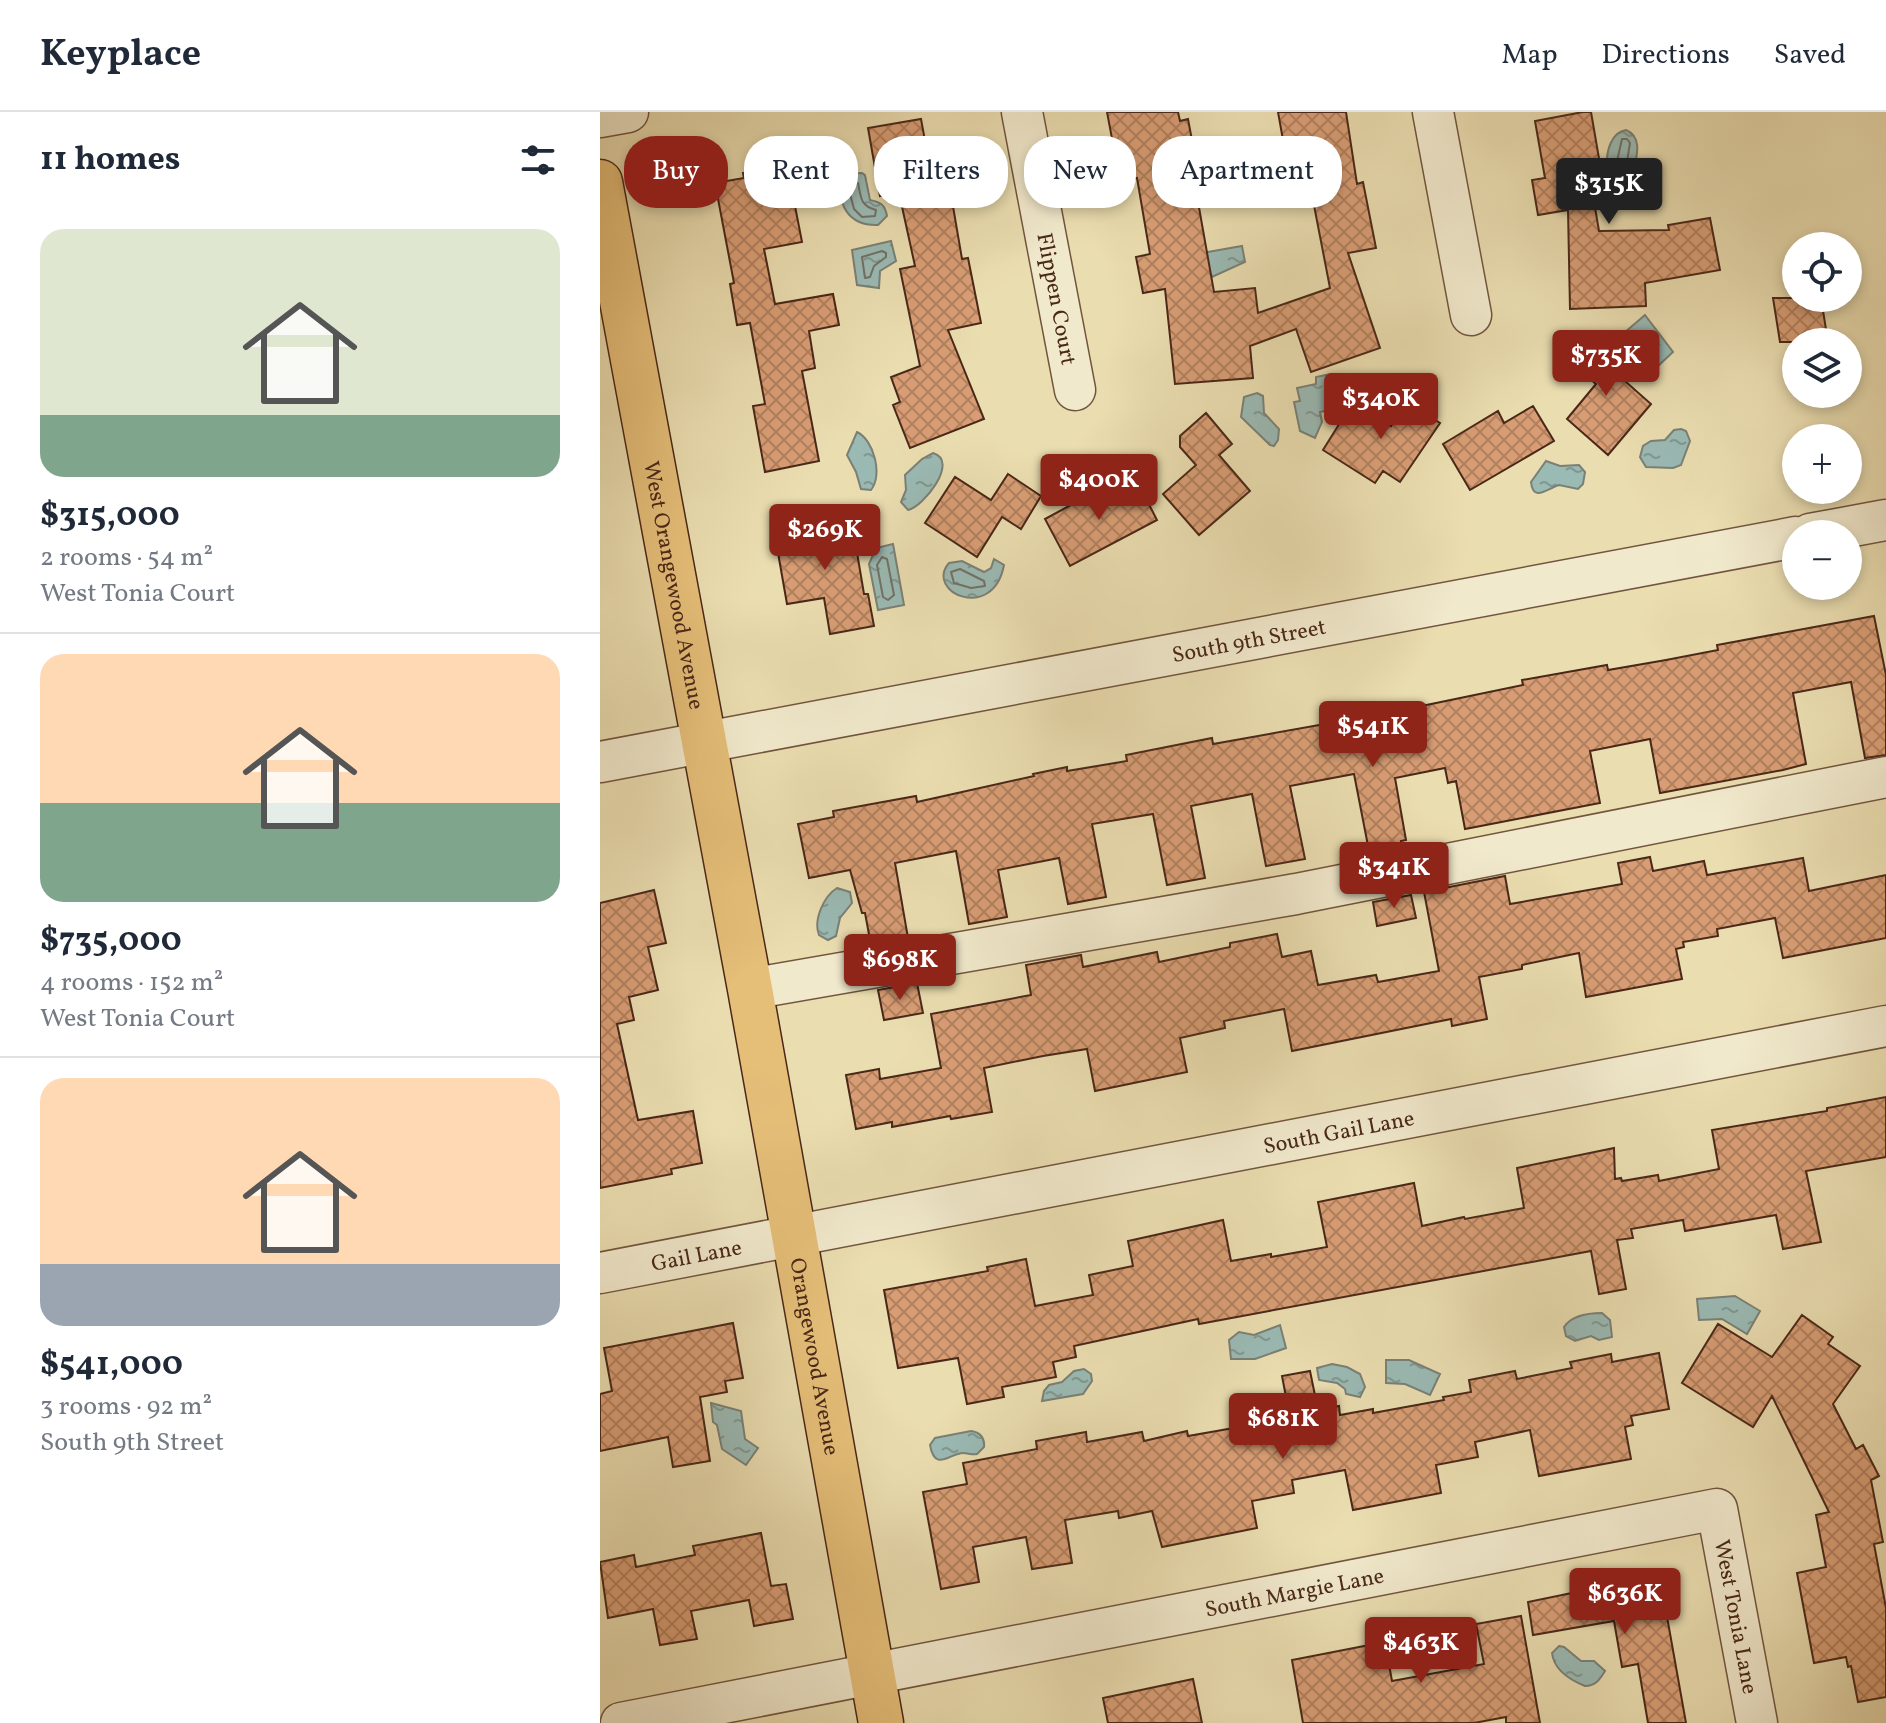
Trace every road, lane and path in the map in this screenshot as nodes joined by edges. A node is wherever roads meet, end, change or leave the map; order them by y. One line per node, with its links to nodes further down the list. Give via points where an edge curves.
1 (628, 112): 4 (street)
2 (1022, 112): 7 (street, Flippen Court)
3 (1433, 112): 6 (street)
4 (600, 117)
5 (600, 182): 11 (main road, West Orangewood Avenue)
6 (1471, 315)
7 (1075, 390)
8 (1886, 520): 9 (street)
9 (1862, 524)
10 (1782, 540): 11 (street, South 9th Street)
11 (703, 744): 12 (street, South 9th Street); 14 (main road, West Orangewood Avenue)
12 (600, 762)
13 (1886, 777): 14 (street, via 1296,894)
14 (750, 989): 16 (main road, Orangewood Avenue)
15 (1886, 1026): 16 (street, South Gail Lane)
16 (793, 1237): 17 (street, Gail Lane); 19 (main road, Orangewood Avenue)
17 (600, 1273)
18 (1717, 1509): 19 (street, South Margie Lane); 22 (street, West Tonia Lane)
19 (872, 1674): 20 (street, South Margie Lane); 21 (main road, Orangewood Avenue)
20 (621, 1723)
21 (881, 1723)
22 (1757, 1723)

